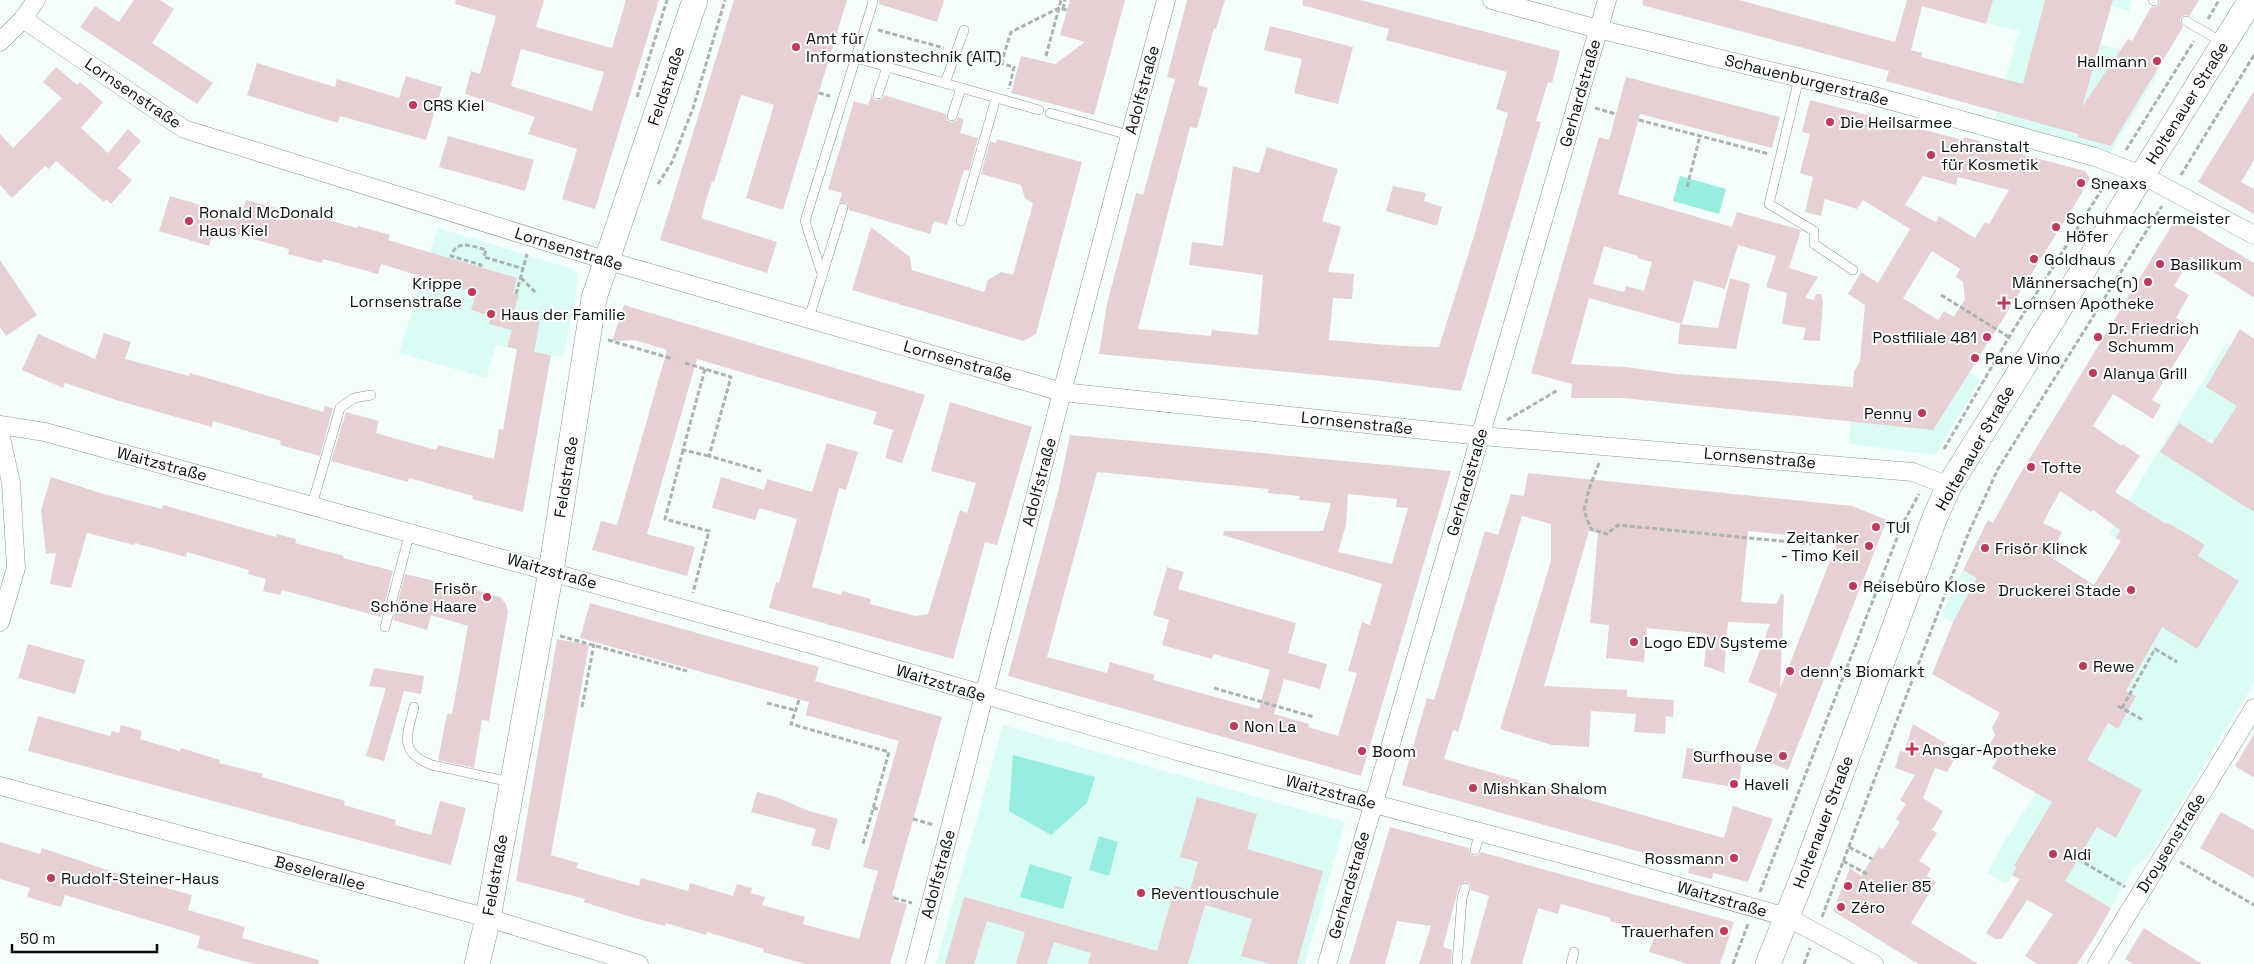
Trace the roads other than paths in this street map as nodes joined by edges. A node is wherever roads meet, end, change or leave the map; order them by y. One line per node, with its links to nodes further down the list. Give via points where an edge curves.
1 (36, 0): 8 (street)
2 (872, 0): 14 (lane)
3 (1166, 0): 24 (street, Adolfstraße)
4 (1492, 0): 10 (street, Schauenburgerstraße)
5 (1607, 0): 10 (street, Gerhardstraße)
6 (2251, 0): 13 (main road, Holtenauer Straße)
7 (692, 2): 29 (main road, Feldstraße)
8 (23, 20): 12 (street); 29 (street, Lornsenstraße, via 184,129)
9 (2186, 21): 13 (lane)
10 (1598, 29): 16 (street, Schauenburgerstraße); 37 (street, Gerhardstraße)
11 (964, 30): 17 (lane)
12 (0, 42)
13 (2224, 44): 25 (main road, Holtenauer Straße)
14 (856, 58): 15 (lane); 31 (lane, via 805,221)
15 (887, 67): 17 (lane); 19 (lane)
16 (1798, 78): 25 (street, Schauenburgerstraße, via 2085,155); 30 (lane, via 1769,204 1814,231 1814,244)
17 (944, 83): 18 (lane)
18 (961, 88): 20 (lane); 23 (lane)
19 (878, 94)
20 (996, 98): 21 (lane); 27 (lane)
21 (1039, 110)
22 (1050, 113): 24 (lane)
23 (952, 116)
24 (1129, 135): 33 (street, Adolfstraße)
25 (2142, 175): 28 (street, Schauenburgerstraße); 38 (main road, Holtenauer Straße)
26 (843, 208): 31 (lane)
27 (961, 222)
28 (2254, 235)
29 (605, 260): 32 (street, Lornsenstraße); 41 (main road, Feldstraße, via 594,298)
30 (1853, 270)
31 (822, 274): 32 (lane)
32 (809, 318): 33 (street, Lornsenstraße)
33 (1062, 392): 37 (street, Lornsenstraße); 44 (street, Adolfstraße)
34 (371, 395): 39 (lane, via 354,398 340,408)
35 (0, 425): 39 (street, Waitzstraße, via 45,432)
36 (0, 433): 42 (street, via 11,483 16,568)
37 (1480, 436): 38 (street, Lornsenstraße, via 1914,472); 49 (street, Gerhardstraße)
38 (1950, 486): 53 (main road, Holtenauer Straße, via 1935,517 1810,860)
39 (312, 505): 40 (street, Waitzstraße)
40 (410, 532): 41 (street, Waitzstraße); 43 (lane)
41 (551, 571): 44 (street, Waitzstraße); 47 (main road, Feldstraße)
42 (0, 622)
43 (385, 627)
44 (984, 695): 49 (street, Waitzstraße); 58 (street, Adolfstraße)
45 (414, 707): 47 (lane, via 406,740 411,753 420,761)
46 (2251, 719): 64 (street, Droysenstraße)
47 (511, 782): 54 (main road, Feldstraße)
48 (0, 786): 54 (street, Beselerallee)
49 (1372, 803): 50 (street, Waitzstraße); 59 (street, Gerhardstraße)
50 (1480, 832): 51 (lane); 53 (street, Waitzstraße)
51 (1475, 850)
52 (1465, 888): 60 (lane)
53 (1786, 917): 62 (main road, Holtenauer Straße); 63 (street, Waitzstraße)
54 (488, 918): 56 (main road, Feldstraße); 57 (street, Beselerallee)
55 (1574, 952): 61 (lane)
56 (477, 964)
57 (638, 964)
58 (914, 964)
59 (1326, 964)
60 (1458, 964)
61 (1571, 964)
62 (1768, 964)
63 (1874, 964)
64 (2097, 964)

